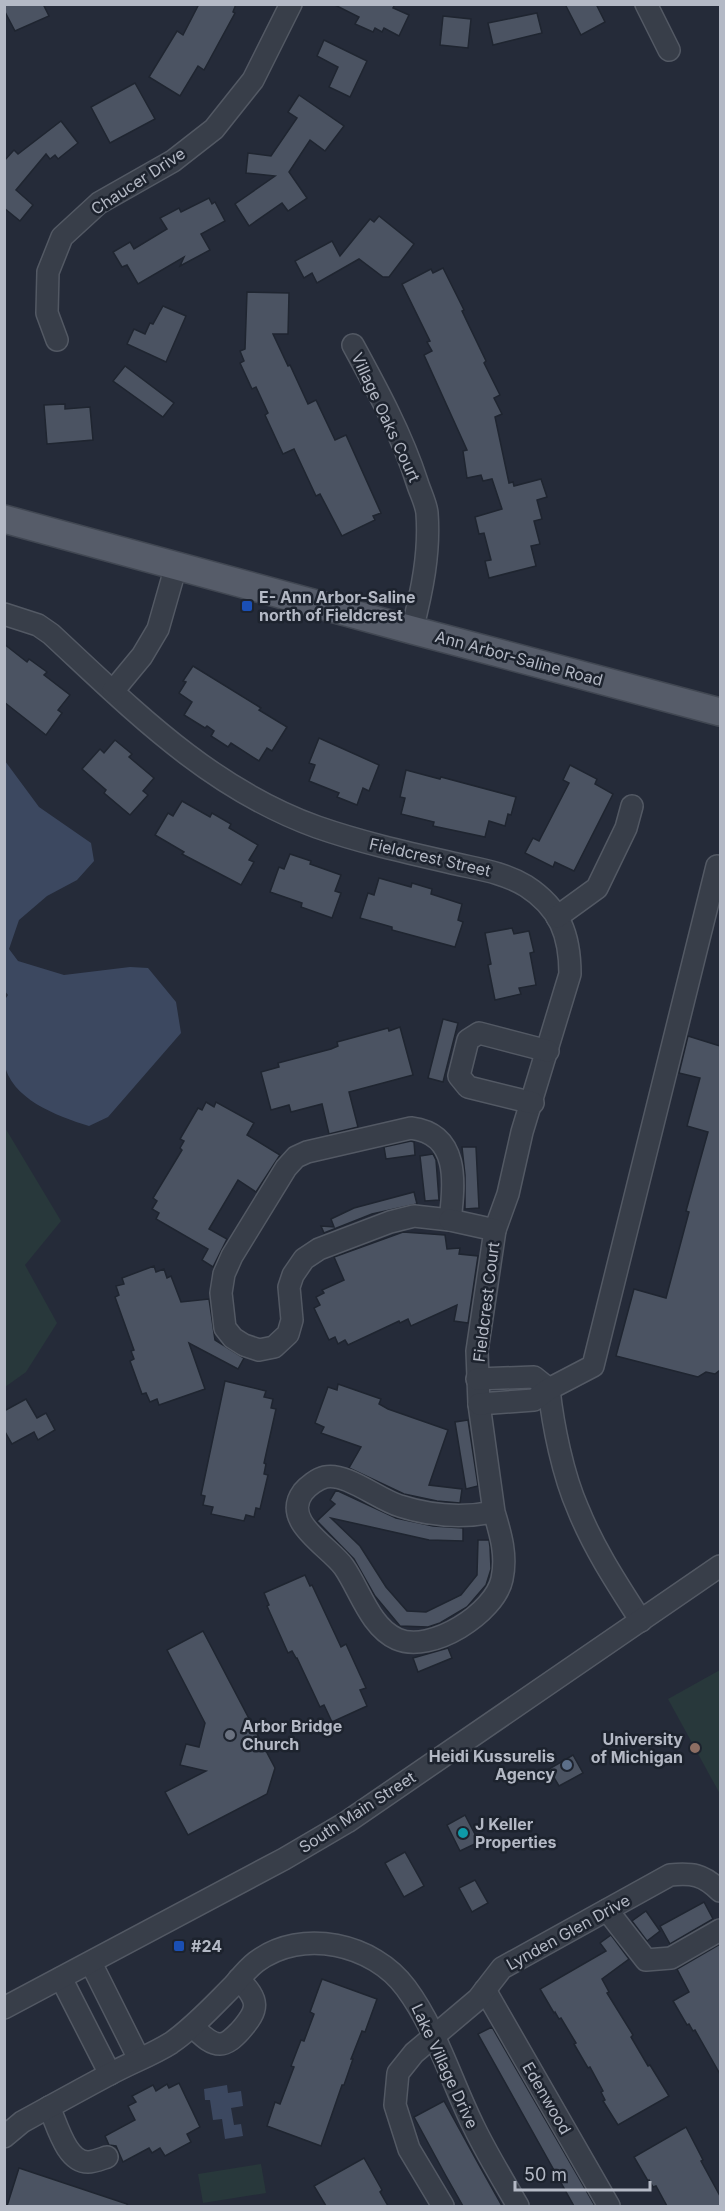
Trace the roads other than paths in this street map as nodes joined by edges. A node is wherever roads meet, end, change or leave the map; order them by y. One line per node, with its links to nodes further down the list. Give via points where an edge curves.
1 (291, 4): 4 (street, Chaucer Drive, via 253,80 213,129 173,161 99,203 62,237 48,272 47,313)
2 (646, 4): 3 (street)
3 (669, 50)
4 (57, 340)
5 (353, 345): 9 (street, Village Oaks Court, via 410,461 426,510 428,549)
6 (4, 519): 7 (main road, Ann Arbor-Saline Road)
7 (176, 566): 9 (main road, Ann Arbor-Saline Road); 10 (street, via 158,629)
8 (4, 614): 10 (street, Fieldcrest Street, via 38,625 51,634)
9 (412, 630): 11 (main road, Ann Arbor-Saline Road)
10 (113, 691): 14 (street, Fieldcrest Street, via 194,761 289,816 343,836 498,872 526,886)
11 (720, 712)
12 (633, 806): 14 (street, via 597,888)
13 (717, 866): 20 (street, via 593,1366)
14 (557, 917): 15 (street, Fieldcrest Street, via 570,950 570,974)
15 (548, 1051): 16 (street, Fieldcrest Street); 16 (street, via 479,1033 468,1040 459,1076 468,1087)
16 (533, 1103): 18 (street, Fieldcrest Street)
17 (450, 1220): 17 (street, Fieldcrest Court, via 414,1216 390,1222 319,1249 304,1259 289,1287 292,1320 288,1334 274,1347 258,1350 244,1345 225,1328 221,1293 224,1274 296,1157 411,1128 424,1129 439,1138 449,1152 453,1196); 18 (street, Fieldcrest Court)
18 (495, 1230): 19 (street, Fieldcrest Court, via 477,1351)
19 (477, 1378): 20 (street, Fieldcrest Court, via 534,1377); 21 (street)
20 (549, 1389): 21 (street, via 534,1400); 24 (street, via 577,1508)
21 (479, 1404): 22 (street)
22 (494, 1512): 22 (street, via 504,1562 502,1581 494,1597 473,1619 437,1638 407,1642 381,1627 340,1562 300,1521 296,1507 305,1489 333,1477 423,1513 474,1516)
23 (720, 1566): 24 (street, South Main Street)
24 (641, 1621): 28 (street, South Main Street, via 347,1822)
25 (720, 1891): 26 (street, Lynden Glen Drive, via 693,1873 670,1875)
26 (607, 1910): 27 (street, via 646,1960 672,1958); 31 (street, Lynden Glen Drive, via 502,1968)
27 (720, 1930)
28 (91, 1963): 29 (street, South Main Street); 35 (street)
29 (61, 1978): 32 (street, South Main Street); 36 (street)
30 (239, 1979): 33 (street, Lake Village Drive); 33 (street, via 252,1993 255,2005 252,2016 232,2039 222,2044 209,2041); 34 (street, Lake Village Drive, via 259,1960 280,1950 320,1943 351,1949 393,1972 415,2001)
31 (486, 1990): 34 (street, Lynden Glen Drive); 42 (street, Edenwood)
32 (4, 2008)
33 (193, 2027): 35 (street, Lake Village Drive)
34 (434, 2038): 40 (street, Lynden Glen Drive, via 414,2053 398,2073 395,2105 409,2150); 41 (street, Lake Village Drive, via 474,2128)
35 (139, 2059): 36 (street, Lake Village Drive)
36 (110, 2074): 37 (street, Lake Village Drive)
37 (49, 2107): 38 (street, Lake Village Drive); 39 (street, via 69,2150 79,2160 90,2162)
38 (4, 2137)
39 (107, 2157)
40 (443, 2206)
41 (518, 2206)
42 (609, 2206)

